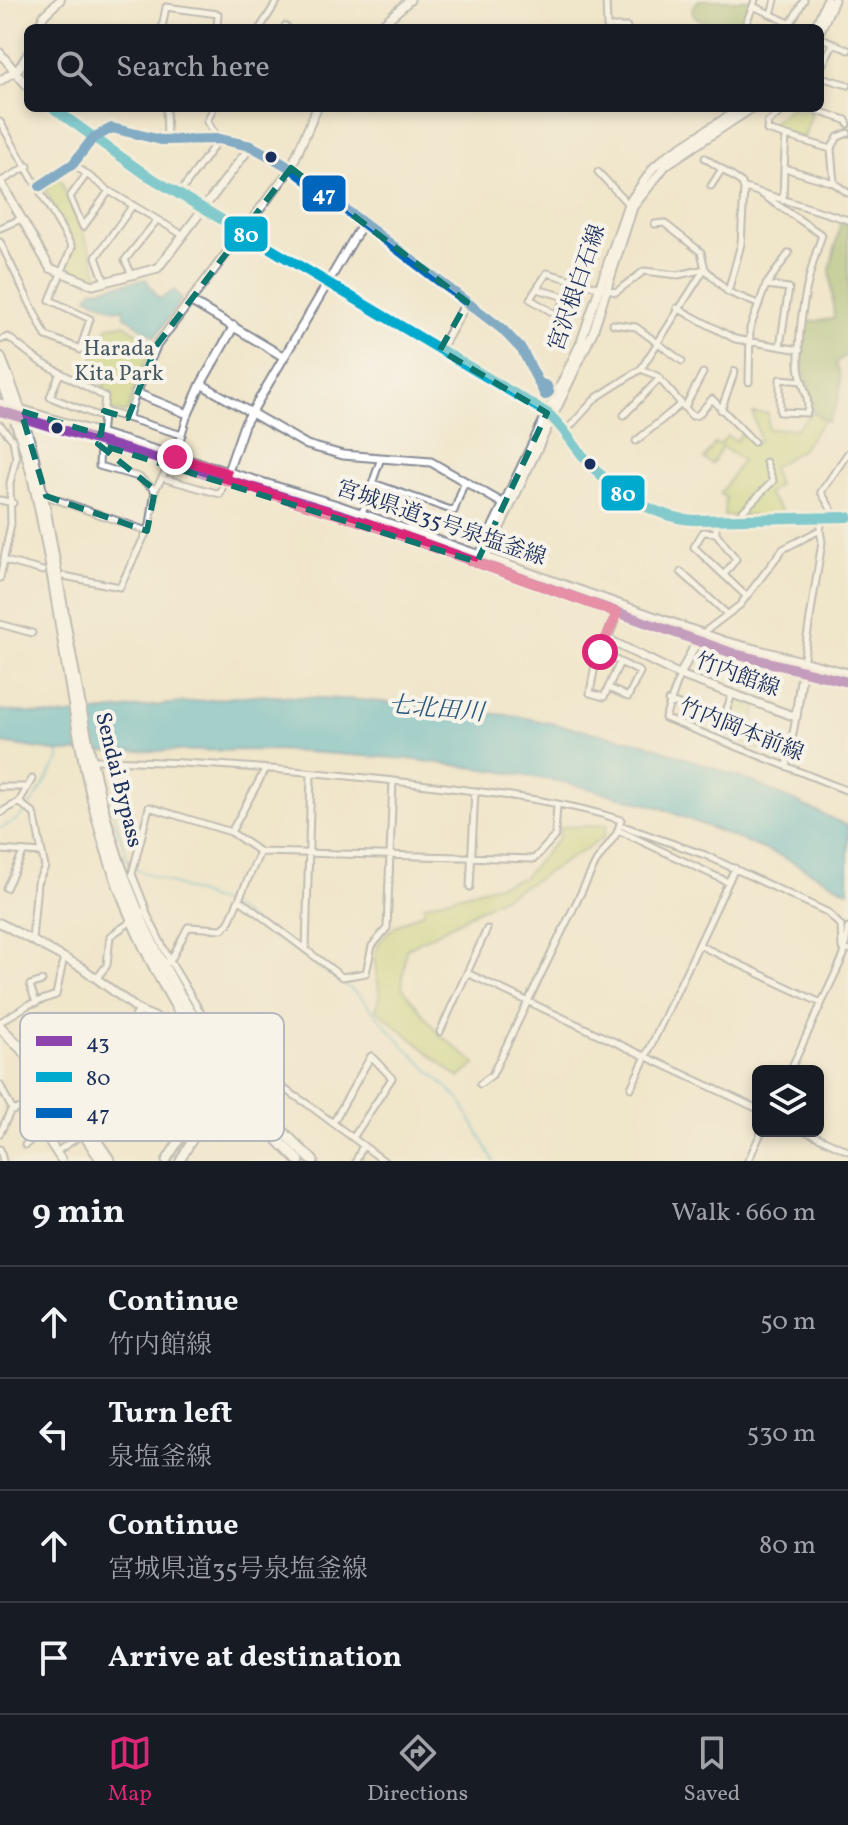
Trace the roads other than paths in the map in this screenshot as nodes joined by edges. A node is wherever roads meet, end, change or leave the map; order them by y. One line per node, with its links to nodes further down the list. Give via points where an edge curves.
1 (60, 0): 11 (street)
2 (278, 0): 14 (street)
3 (410, 0): 15 (street)
4 (606, 0): 16 (street)
5 (775, 0): 10 (street)
6 (804, 0): 19 (street)
7 (827, 0): 20 (street)
8 (834, 0): 21 (street)
9 (754, 3): 10 (street); 17 (street)
10 (771, 14): 18 (street)
11 (40, 24)
12 (163, 24): 13 (street, via 166,7 218,14)
13 (217, 24)
14 (263, 24)
15 (383, 24)
16 (607, 24)
17 (746, 24)
18 (787, 24)
19 (791, 24)
20 (820, 24)
21 (822, 24)
22 (824, 37): 23 (street)
23 (833, 44): 24 (street); 27 (street)
24 (848, 50)
25 (0, 53): 28 (street)
26 (24, 60): 28 (street)
27 (824, 61)
28 (15, 72): 30 (street); 31 (street)
29 (824, 78): 32 (street)
30 (0, 81)
31 (24, 82)
32 (848, 85)
33 (58, 112): 45 (street)
34 (166, 112): 47 (street)
35 (212, 112): 46 (street, via 207,124)
36 (315, 112): 53 (street)
37 (735, 112): 69 (street, 宮沢根白石線, via 654,167)
38 (746, 112): 69 (street, via 666,165)
39 (781, 112): 44 (street, via 768,122 767,130)
40 (821, 112): 42 (street)
41 (0, 122): 52 (street)
42 (848, 124)
43 (848, 133): 49 (street)
44 (786, 136): 49 (street); 54 (street)
45 (93, 138): 47 (street, via 115,128); 51 (street); 66 (street)
46 (219, 139): 47 (street); 48 (street); 66 (street)
47 (167, 141)
48 (251, 146): 53 (street); 70 (street)
49 (831, 149): 59 (street)
50 (705, 158): 55 (street)
51 (73, 164): 57 (street); 60 (street)
52 (28, 166): 58 (street); 60 (street)
53 (291, 168): 74 (street); 77 (street)
54 (784, 168): 59 (street); 67 (street)
55 (722, 169): 61 (street); 62 (street)
56 (598, 172): 69 (street)
57 (86, 175): 63 (street); 63 (street, via 70,197 83,227)
58 (0, 181): 71 (street)
59 (834, 183): 65 (street)
60 (40, 186): 82 (street, via 72,247)
61 (711, 186)
62 (744, 188): 64 (street); 89 (street, via 742,234)
63 (109, 191): 68 (street)
64 (760, 193): 67 (street); 102 (street, via 822,235 807,278)
65 (848, 193)
66 (179, 194): 70 (street)
67 (783, 201): 73 (street)
68 (133, 205): 72 (street); 84 (street, via 96,257)
69 (630, 206): 88 (street)
70 (203, 209): 77 (street); 78 (street)
71 (21, 219): 76 (street); 82 (street, via 44,262)
72 (157, 220): 78 (street); 83 (street, via 125,260)
73 (848, 220)
74 (363, 223): 85 (street); 91 (street)
75 (655, 224): 81 (street, via 664,223 701,252)
76 (0, 228)
77 (242, 232): 85 (street); 90 (street)
78 (183, 235): 83 (street, via 158,268)
79 (0, 242): 100 (street, via 46,336)
80 (789, 253): 86 (street)
81 (705, 269): 88 (street, via 678,275 644,271 616,292); 89 (street); 93 (street)
82 (61, 274): 84 (street, via 88,285); 100 (street, via 50,300 90,319)
83 (132, 276): 84 (street)
84 (105, 282)
85 (328, 283): 101 (street); 105 (street)
86 (766, 285): 92 (street); 99 (street, via 789,288)
87 (537, 289): 87 (street, via 530,299 557,315 562,296); 88 (street, via 547,273)
88 (602, 290): 127 (street, via 593,332)
89 (728, 292): 92 (street)
90 (190, 301): 95 (street); 117 (street, via 156,346)
91 (467, 302): 101 (street); 115 (street, via 512,338)
92 (758, 304): 97 (street)
93 (677, 308): 97 (street, via 723,335); 98 (street)
94 (613, 324): 98 (street, via 636,327)
95 (234, 326): 105 (street); 116 (street)
96 (0, 340): 109 (street, via 8,337)
97 (749, 340): 99 (street); 114 (street)
98 (657, 344): 106 (street); 107 (street)
99 (780, 346): 102 (street)
100 (80, 350): 103 (street)
101 (440, 350): 127 (street)
102 (800, 350): 113 (street)
103 (95, 354)
104 (0, 357): 122 (main road, Sendai Bypass)
105 (284, 357): 123 (street)
106 (682, 361)
107 (641, 369): 112 (street); 130 (street, via 596,398)
108 (735, 371): 120 (street)
109 (60, 373): 125 (street, via 105,397); 125 (street, via 50,397)
110 (703, 373): 119 (street)
111 (0, 376): 122 (main road, Sendai Bypass)
112 (659, 379): 119 (street); 126 (street)
113 (803, 381): 113 (street, via 780,379 780,412 807,413)
114 (749, 382)
115 (539, 383)
116 (201, 384): 123 (street); 124 (street)
117 (136, 393): 124 (street); 128 (street)
118 (0, 404): 122 (main road)
119 (683, 406): 120 (street, via 698,415 712,399); 133 (street)
120 (721, 410): 134 (street)
121 (0, 411): 122 (main road)
122 (17, 413): 132 (main road, 宮城県道35号泉塩釜線); 144 (main road, Sendai Bypass); 171 (main road, Sendai Bypass)
123 (251, 413): 136 (street, via 307,445); 139 (street)
124 (188, 414): 131 (street)
125 (104, 415): 128 (street); 132 (street)
126 (624, 415)
127 (550, 416): 130 (street); 147 (street); 157 (street)
128 (128, 418): 131 (street)
129 (0, 425): 146 (street, via 16,449 10,483)
130 (565, 433): 151 (street, via 596,470 648,507 679,519)
131 (182, 435): 137 (street)
132 (101, 440): 137 (main road, 宮城県道35号泉塩釜線); 143 (street, via 99,466 139,477)
133 (636, 441)
134 (754, 442)
135 (848, 453): 150 (street, via 821,492)
136 (381, 458): 141 (street, via 431,462); 142 (street)
137 (172, 461): 139 (main road, 宮城県道35号泉塩釜線); 140 (street)
138 (766, 462): 152 (street, via 773,481)
139 (226, 476): 140 (street, via 220,494); 148 (main road, 宮城県道35号泉塩釜線); 157 (main road)
140 (163, 478): 143 (street)
141 (465, 480): 142 (street, via 454,511); 147 (street)
142 (373, 483): 148 (street)
143 (155, 490): 155 (street)
144 (46, 496): 155 (street); 171 (main road, Sendai Bypass)
145 (0, 500): 146 (street)
146 (13, 503): 158 (street)
147 (504, 504): 157 (street)
148 (361, 514): 157 (main road, 宮城県道35号泉塩釜線)
149 (848, 517): 150 (street)
150 (837, 519): 153 (street)
151 (716, 520): 152 (street); 156 (street)
152 (734, 520): 153 (street)
153 (822, 520): 154 (street)
154 (820, 530): 164 (street, via 783,549); 175 (street)
155 (147, 531): 162 (street, via 120,587)
156 (716, 533): 161 (street, via 736,559); 161 (street, via 703,532 694,547)
157 (481, 560): 165 (main road); 169 (main road, 宮城県道35号泉塩釜線)
158 (6, 561): 159 (street); 163 (street)
159 (43, 571)
160 (681, 572): 166 (street)
161 (724, 575): 164 (street)
162 (64, 576)
163 (0, 578)
164 (746, 596): 166 (street)
165 (617, 613): 169 (main road); 170 (street)
166 (727, 614): 169 (street)
167 (0, 624): 168 (street)
168 (32, 633)
169 (700, 637): 175 (main road, 宮城県道35号泉塩釜線); 178 (street)
170 (607, 639): 172 (street); 173 (street, 竹内館線)
171 (67, 649): 184 (main road, Sendai Bypass)
172 (600, 652): 174 (street); 180 (street, via 590,693 604,697)
173 (650, 659): 176 (street); 178 (street, 竹内館線)
174 (620, 662): 176 (street); 180 (street)
175 (802, 668): 177 (main road, 宮城県道35号泉塩釜線); 179 (main road); 183 (street, 竹内館線)
176 (640, 672): 180 (street, via 628,697)
177 (848, 674)
178 (680, 675): 181 (street, 竹内館線); 182 (street, 竹内岡本前線)
179 (848, 682)
180 (609, 688)
181 (732, 694): 182 (street, via 723,721); 183 (street, 竹内館線)
182 (668, 701): 185 (street, 竹内岡本前線, via 668,720)
183 (796, 717): 185 (street)
184 (91, 764): 186 (street); 211 (main road, Sendai Bypass, via 105,846)
185 (787, 766): 193 (street, 竹内岡本前線)
186 (265, 770): 187 (street); 198 (street)
187 (311, 774): 189 (street); 203 (street)
188 (32, 779): 191 (street)
189 (393, 781): 192 (street); 204 (street)
190 (0, 787): 191 (street)
191 (28, 787): 195 (street)
192 (475, 791): 194 (street); 205 (street)
193 (848, 791)
194 (557, 805): 197 (street, via 621,820); 205 (street, via 555,836 534,859)
195 (28, 810): 196 (street); 202 (street)
196 (0, 813)
197 (619, 827): 206 (street); 207 (street); 224 (street)
198 (231, 832): 200 (street); 211 (street, via 149,807 134,868)
199 (0, 850): 201 (street)
200 (260, 852): 203 (street); 210 (street)
201 (23, 853): 202 (street); 209 (street)
202 (42, 853): 215 (street, via 45,867 37,883)
203 (309, 853): 204 (street); 217 (street)
204 (391, 856): 205 (street); 217 (street, via 387,928 372,946 368,970 342,977)
205 (472, 857): 208 (street)
206 (735, 868): 207 (street); 218 (street, via 827,912 841,926)
207 (728, 882): 216 (street)
208 (470, 887)
209 (6, 888)
210 (240, 902): 217 (street); 220 (street, via 222,929 188,927)
211 (139, 915): 220 (main road, Sendai Bypass); 222 (street, via 110,936 107,965); 229 (main road, Sendai Bypass)
212 (0, 923): 215 (street)
213 (848, 928): 218 (street)
214 (487, 929): 221 (street)
215 (32, 940): 219 (street)
216 (699, 945): 226 (street); 237 (street)
217 (306, 950)
218 (845, 952): 226 (street)
219 (64, 957): 222 (street); 225 (street, via 56,995)
220 (167, 963): 230 (main road, Sendai Bypass); 231 (street)
221 (467, 973): 224 (street); 233 (street)
222 (97, 978): 227 (street)
223 (42, 981): 225 (street, via 30,985)
224 (527, 1001): 237 (street); 239 (street, via 492,1075)
225 (36, 1003): 232 (street)
226 (821, 1003): 238 (street)
227 (140, 1011): 228 (street)
228 (145, 1013)
229 (180, 1013)
230 (197, 1013)
231 (200, 1013)
232 (0, 1025): 235 (main road)
233 (440, 1032)
234 (0, 1035): 236 (main road)
235 (20, 1047)
236 (20, 1054)
237 (647, 1057): 241 (street); 243 (street)
238 (793, 1065)
239 (480, 1084)
240 (0, 1085): 245 (street)
241 (631, 1088)
242 (284, 1090): 247 (street)
243 (752, 1106)
244 (20, 1108): 245 (street)
245 (12, 1112): 246 (street); 249 (street)
246 (0, 1117)
247 (333, 1123): 252 (street); 252 (street, via 371,1056 392,1078)
248 (284, 1132): 273 (main road, Sendai Bypass)
249 (0, 1133)
250 (759, 1137): 276 (street)
251 (818, 1137): 264 (street)
252 (353, 1138): 262 (street)
253 (30, 1141): 261 (street)
254 (48, 1141): 265 (street)
255 (72, 1141): 265 (street)
256 (89, 1141): 268 (main road)
257 (96, 1141): 269 (main road)
258 (178, 1141): 270 (street)
259 (192, 1141): 271 (street)
260 (281, 1141): 272 (main road, Sendai Bypass)
261 (25, 1145)
262 (363, 1145): 274 (street); 275 (street)
263 (0, 1149): 266 (street)
264 (848, 1151)
265 (56, 1152): 267 (street)
266 (3, 1161)
267 (62, 1161)
268 (102, 1161)
269 (110, 1161)
270 (166, 1161)
271 (180, 1161)
272 (299, 1161)
273 (313, 1161)
274 (356, 1161)
275 (384, 1161)
276 (748, 1161)

